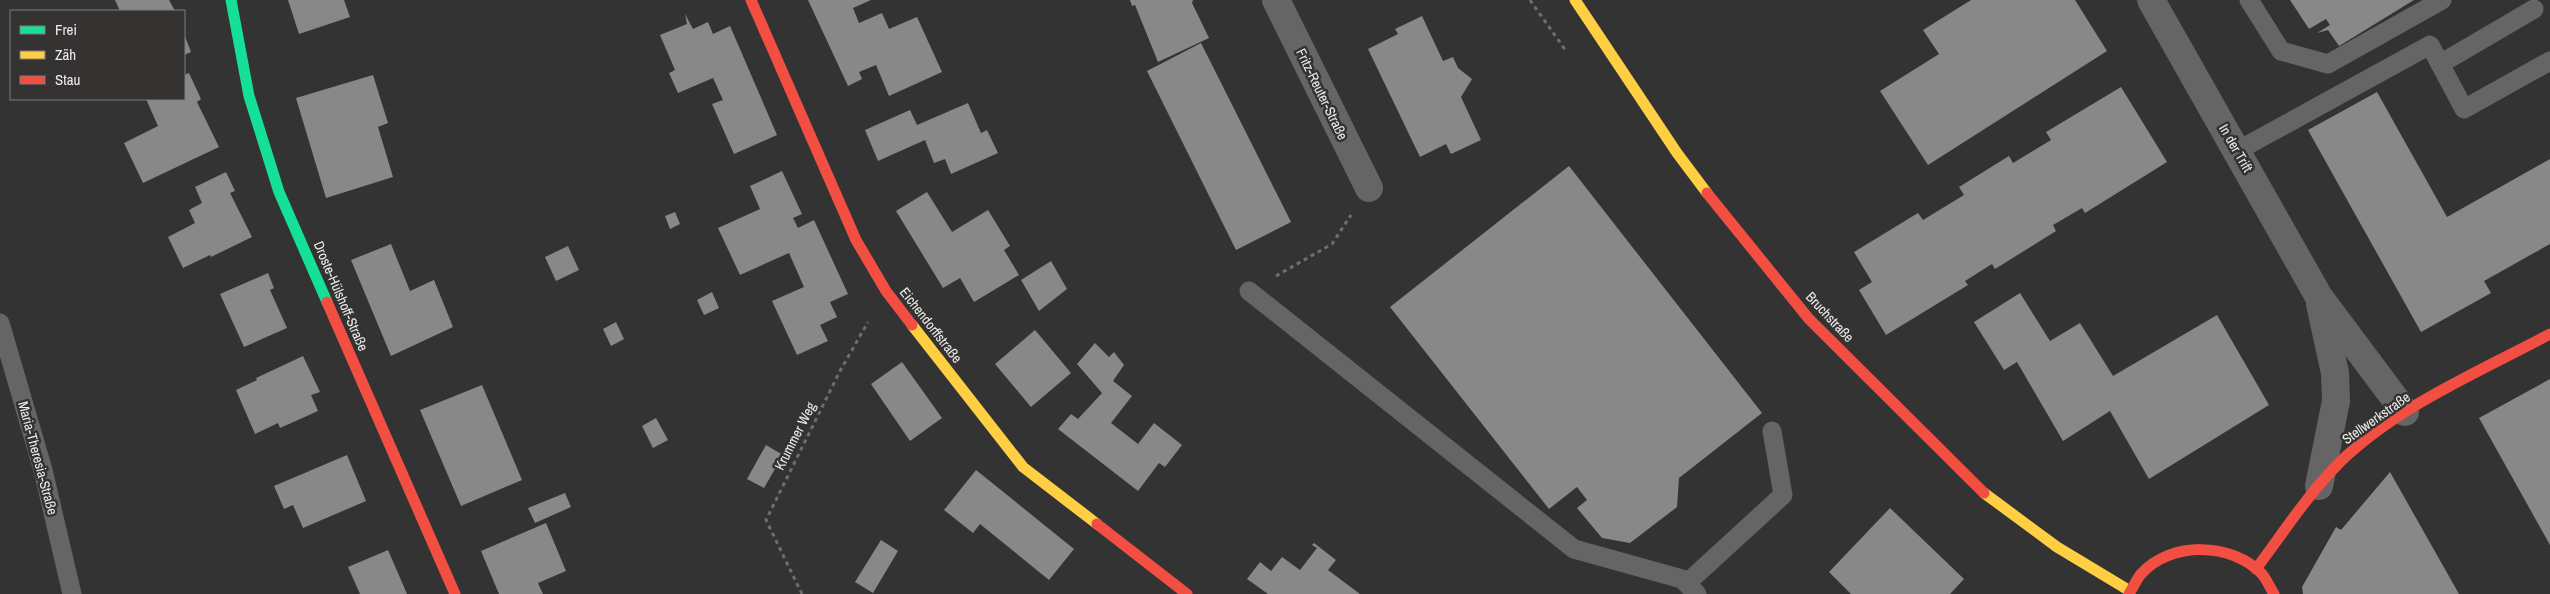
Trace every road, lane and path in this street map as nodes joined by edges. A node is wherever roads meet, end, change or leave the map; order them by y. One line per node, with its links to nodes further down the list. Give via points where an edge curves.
1 (230, 0): 25 (main road, Droste-Hülshoff-Straße, via 249,96 279,192)
2 (751, 0): 13 (main road, Eichendorffstraße, via 856,240)
3 (1276, 0): 12 (street, Fritz-Reuter-Straße)
4 (1576, 0): 23 (main road, Bruchstraße, via 1677,153 1809,319 1975,486 2057,547)
5 (2151, 0): 11 (street, In der Trift)
6 (2250, 0): 7 (lane, via 2281,51 2328,64)
7 (2442, 0)
8 (2534, 9): 10 (lane)
9 (2550, 60): 10 (lane, via 2464,109)
10 (2440, 64): 11 (lane, via 2430,45)
11 (2237, 151): 15 (street, In der Trift)
12 (1369, 188): 14 (path, via 1332,244)
13 (886, 291): 26 (path, Krummer Weg, via 840,371 766,520); 27 (main road, Eichendorffstraße, via 1023,467)
14 (1249, 291): 22 (lane, via 1574,549 1682,579)
15 (2319, 298): 18 (street, In der Trift); 20 (street, In der Trift, via 2335,374 2336,401)
16 (0, 323): 24 (lane, Maria-Theresia-Straße, via 43,470)
17 (2550, 334): 18 (main road, Stellwerkstraße)
18 (2405, 412): 20 (main road, Stellwerkstraße, via 2355,448)
19 (1772, 431): 22 (lane, via 1783,495)
20 (2319, 486): 21 (main road, Stellwerkstraße)
21 (2256, 569): 23 (main road, via 2213,549 2188,549 2165,557 2144,571); 28 (main road)
22 (1692, 588)
23 (2129, 592)
24 (72, 594)
25 (454, 594)
26 (802, 594)
27 (1187, 594)
28 (2274, 594)

